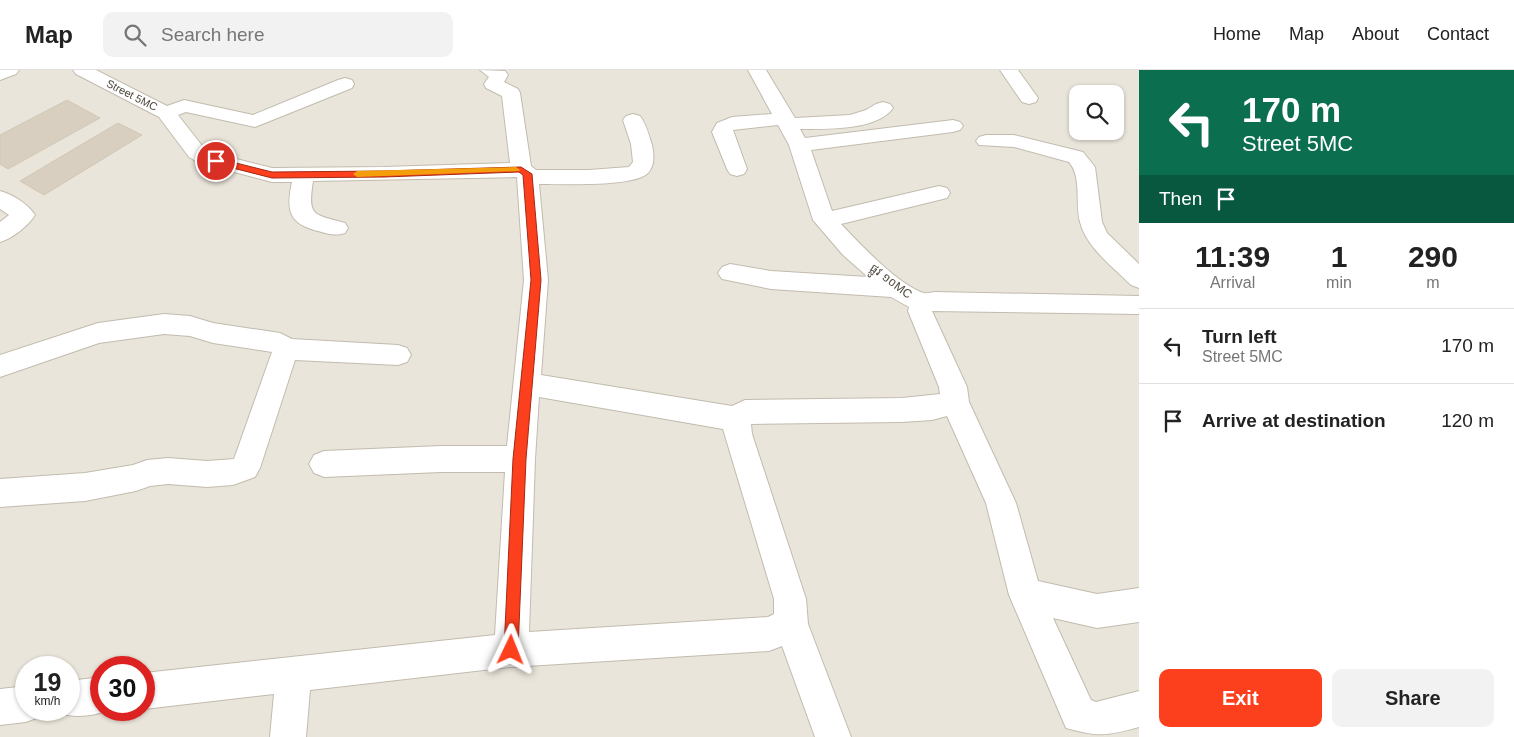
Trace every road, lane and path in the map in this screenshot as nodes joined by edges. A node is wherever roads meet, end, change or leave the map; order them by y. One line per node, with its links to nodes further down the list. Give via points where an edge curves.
1 (10, 70): 6 (street)
2 (82, 70): 10 (street, Street 5MC)
3 (488, 70): 17 (street, via 499,75 493,84 511,93)
4 (757, 70): 12 (street, ផ្លូវ ១០MC)
5 (1008, 70): 8 (street)
6 (0, 75)
7 (345, 84): 10 (street, via 256,121 184,106)
8 (1029, 98)
9 (883, 108): 12 (street, via 860,120)
10 (166, 113): 18 (street, Street 5MC, via 196,152 206,158 272,175)
11 (633, 120): 17 (street, Street 5MC, via 643,158 638,172 616,176)
12 (787, 121): 15 (street, ផ្លូវ ១០MC); 16 (street, via 724,126 722,132)
13 (953, 126): 15 (street)
14 (986, 141): 25 (street, via 1014,142 1076,156 1085,167 1091,222 1098,237)
15 (799, 145): 21 (street, ផ្លូវ ១០MC)
16 (737, 169)
17 (525, 173): 18 (street, Street 5MC); 32 (street, via 536,280)
18 (304, 175): 22 (street, via 301,212 312,222)
19 (939, 193): 21 (street)
20 (0, 198): 23 (street, via 24,215)
21 (824, 220): 26 (street, ផ្លូវ ១០MC, via 851,249)
22 (337, 228)
23 (0, 234)
24 (730, 274): 26 (street, via 771,280)
25 (1139, 279)
26 (896, 288): 27 (street, ផ្លូវ ១០MC)
27 (922, 303): 28 (street, ផ្លូវ ១០MC); 33 (street, via 920,311 953,387)
28 (1139, 304)
29 (286, 348): 30 (street); 31 (street, via 280,343 164,324 98,333); 37 (street, via 245,468 208,474 147,473 85,487)
30 (398, 355)
31 (0, 366)
32 (526, 384): 34 (street); 35 (street)
33 (955, 402): 34 (street, via 902,410 745,412); 38 (street, via 1002,503)
34 (736, 419): 40 (street, via 790,599)
35 (520, 459): 36 (street); 41 (street)
36 (324, 464)
37 (0, 493)
38 (1025, 595): 39 (street, via 1097,611); 46 (street, via 1079,715 1096,720)
39 (1139, 605)
40 (791, 624): 41 (street, via 770,634); 48 (street)
41 (511, 650): 42 (street)
42 (293, 674): 43 (street); 47 (street)
43 (155, 690)
44 (15, 705): 45 (street)
45 (0, 707)
46 (1139, 709)
47 (288, 737)
48 (833, 737)

